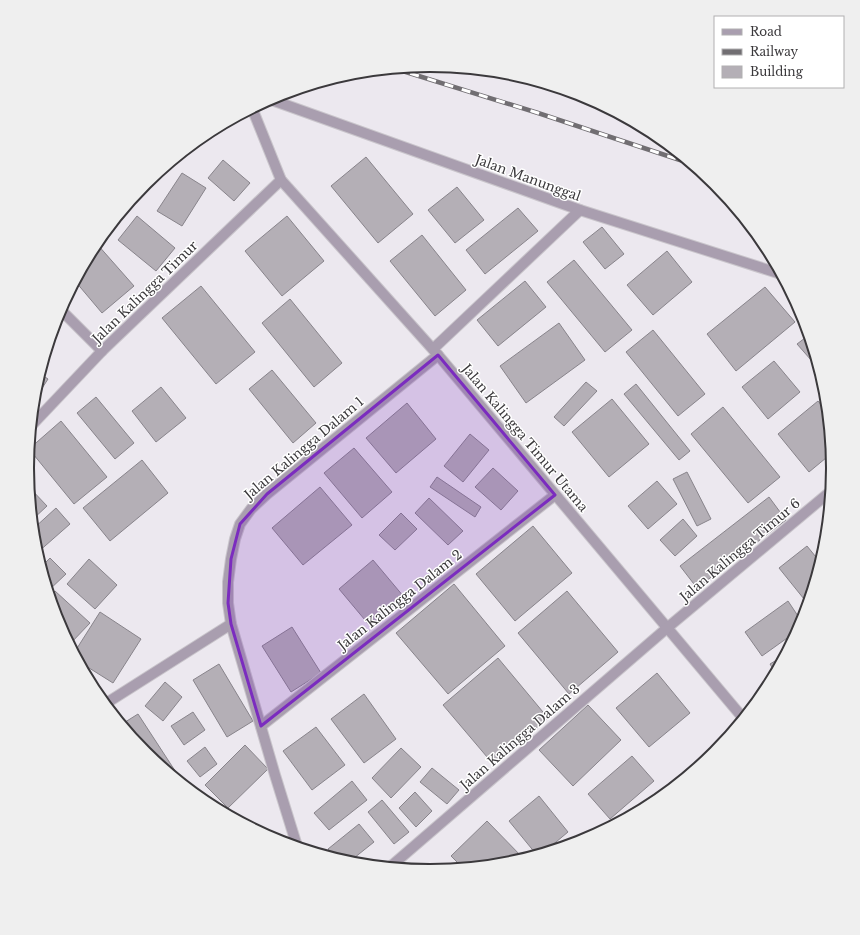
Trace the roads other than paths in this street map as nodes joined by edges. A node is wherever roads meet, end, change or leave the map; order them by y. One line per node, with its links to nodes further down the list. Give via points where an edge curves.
1 (278, 102): 4 (street, Jalan Manunggal)
2 (254, 113): 3 (street)
3 (281, 180): 7 (street, Jalan Kalingga Timur); 8 (street, Jalan Kalingga Timur Utama)
4 (580, 210): 5 (street, Jalan Manunggal); 8 (street, Jalan Kalingga Dalam 1)
5 (774, 272)
6 (65, 313): 7 (street)
7 (102, 351): 9 (street, Jalan Kalingga Timur)
8 (435, 352): 10 (street, Jalan Kalingga Timur Utama); 12 (street, Jalan Kalingga Dalam 1, via 251,509 240,524 231,559 228,582)
9 (37, 420)
10 (555, 495): 13 (street, Jalan Kalingga Timur Utama); 16 (street, Jalan Kalingga Dalam 2)
11 (825, 496): 13 (street, Jalan Kalingga Timur 6)
12 (231, 624): 14 (street); 16 (street, Jalan Kalingga Dalam 1)
13 (667, 628): 15 (street, Jalan Kalingga Timur Utama); 18 (street, Jalan Kalingga Dalam 3)
14 (110, 701)
15 (740, 714)
16 (261, 726): 17 (street, Jalan Kalingga Dalam 1)
17 (295, 839)
18 (395, 862)

